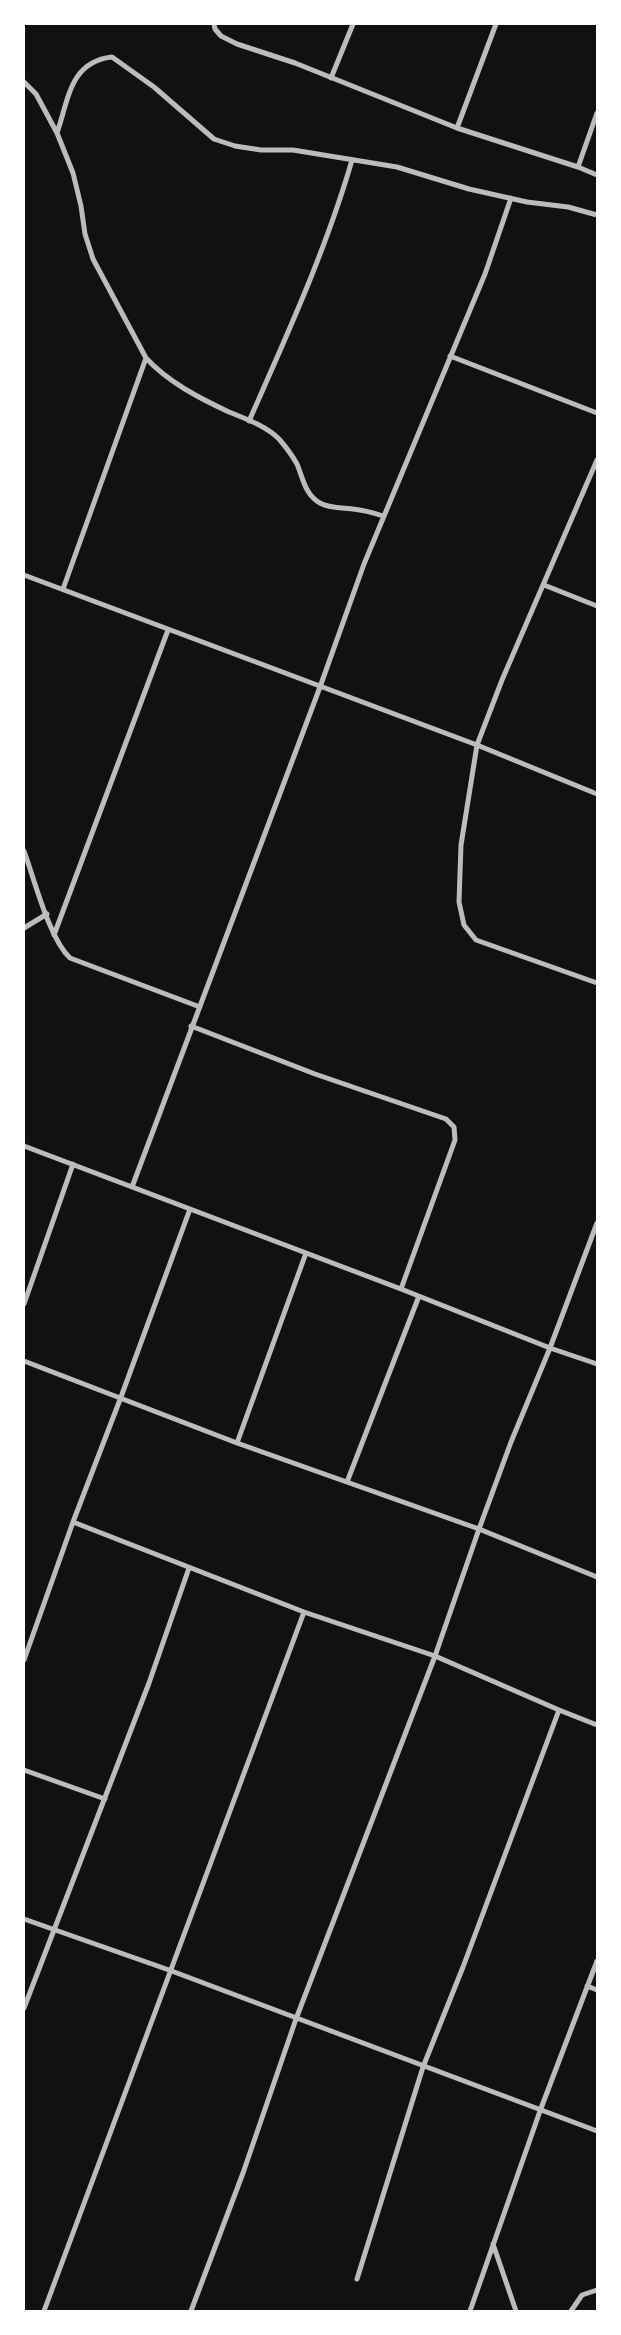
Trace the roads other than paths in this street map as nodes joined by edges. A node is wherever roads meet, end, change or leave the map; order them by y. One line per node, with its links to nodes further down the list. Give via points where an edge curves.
1 (214, 24): 4 (street, via 221,36)
2 (353, 24): 4 (street)
3 (496, 24): 7 (street)
4 (331, 78): 7 (street)
5 (24, 82): 8 (street, via 36,94)
6 (597, 112): 10 (street)
7 (457, 128): 10 (street)
8 (57, 132): 9 (street, via 79,74 90,62 112,57 154,87 214,138 235,146 293,150); 15 (street, via 73,173 93,259)
9 (352, 160): 12 (street, via 397,167); 17 (street, via 311,279)
10 (578, 167): 11 (street)
11 (597, 176)
12 (511, 198): 13 (street, via 568,207); 14 (street, via 485,274)
13 (597, 216)
14 (450, 356): 16 (street); 19 (street)
15 (146, 358): 17 (street, via 176,383); 22 (street)
16 (597, 412)
17 (250, 421): 19 (street, via 278,438 290,451 305,488 318,502 334,508)
18 (597, 460): 21 (street)
19 (384, 516): 25 (street)
20 (24, 575): 22 (street)
21 (544, 585): 23 (street); 26 (street)
22 (63, 590): 24 (street)
23 (597, 606)
24 (168, 630): 25 (street); 31 (street)
25 (320, 687): 26 (street); 33 (street)
26 (477, 745): 27 (street); 32 (street, via 462,845 459,902 464,925 476,940)
27 (597, 794)
28 (24, 851): 29 (street)
29 (46, 914): 30 (street); 31 (street)
30 (24, 928)
31 (54, 935): 33 (street, via 70,958)
32 (597, 983)
33 (200, 1007): 34 (street)
34 (192, 1026): 37 (street); 41 (street, via 315,1074 446,1119 454,1127 455,1140)
35 (24, 1146): 36 (street)
36 (73, 1164): 37 (street); 43 (street)
37 (132, 1187): 38 (street)
38 (190, 1209): 40 (street); 47 (street)
39 (597, 1223): 44 (street)
40 (306, 1253): 41 (street); 48 (street)
41 (401, 1289): 42 (street)
42 (419, 1296): 44 (street); 49 (street)
43 (24, 1304)
44 (550, 1348): 46 (street); 51 (street)
45 (24, 1361): 47 (street)
46 (597, 1364)
47 (121, 1398): 48 (street); 50 (street)
48 (237, 1442): 49 (street)
49 (348, 1482): 51 (street)
50 (72, 1522): 52 (street); 56 (street)
51 (478, 1529): 53 (street); 55 (street)
52 (189, 1568): 54 (street); 60 (street)
53 (597, 1577)
54 (304, 1612): 55 (street); 64 (street)
55 (435, 1656): 57 (street); 68 (street)
56 (24, 1660)
57 (559, 1710): 58 (street); 69 (street)
58 (597, 1725)
59 (24, 1770): 60 (street)
60 (105, 1799): 62 (street)
61 (24, 1918): 62 (street)
62 (55, 1929): 64 (street); 67 (street)
63 (597, 1960): 65 (street)
64 (170, 1970): 68 (street); 75 (street)
65 (587, 1986): 66 (street); 70 (street)
66 (597, 1990)
67 (24, 2008)
68 (296, 2019): 69 (street); 76 (street)
69 (424, 2067): 70 (street); 73 (street)
70 (540, 2111): 71 (street); 72 (street)
71 (597, 2131)
72 (493, 2244): 77 (street); 78 (street)
73 (357, 2279)
74 (597, 2290): 79 (street, via 582,2294)
75 (44, 2311)
76 (191, 2311)
77 (470, 2311)
78 (516, 2311)
79 (571, 2311)

